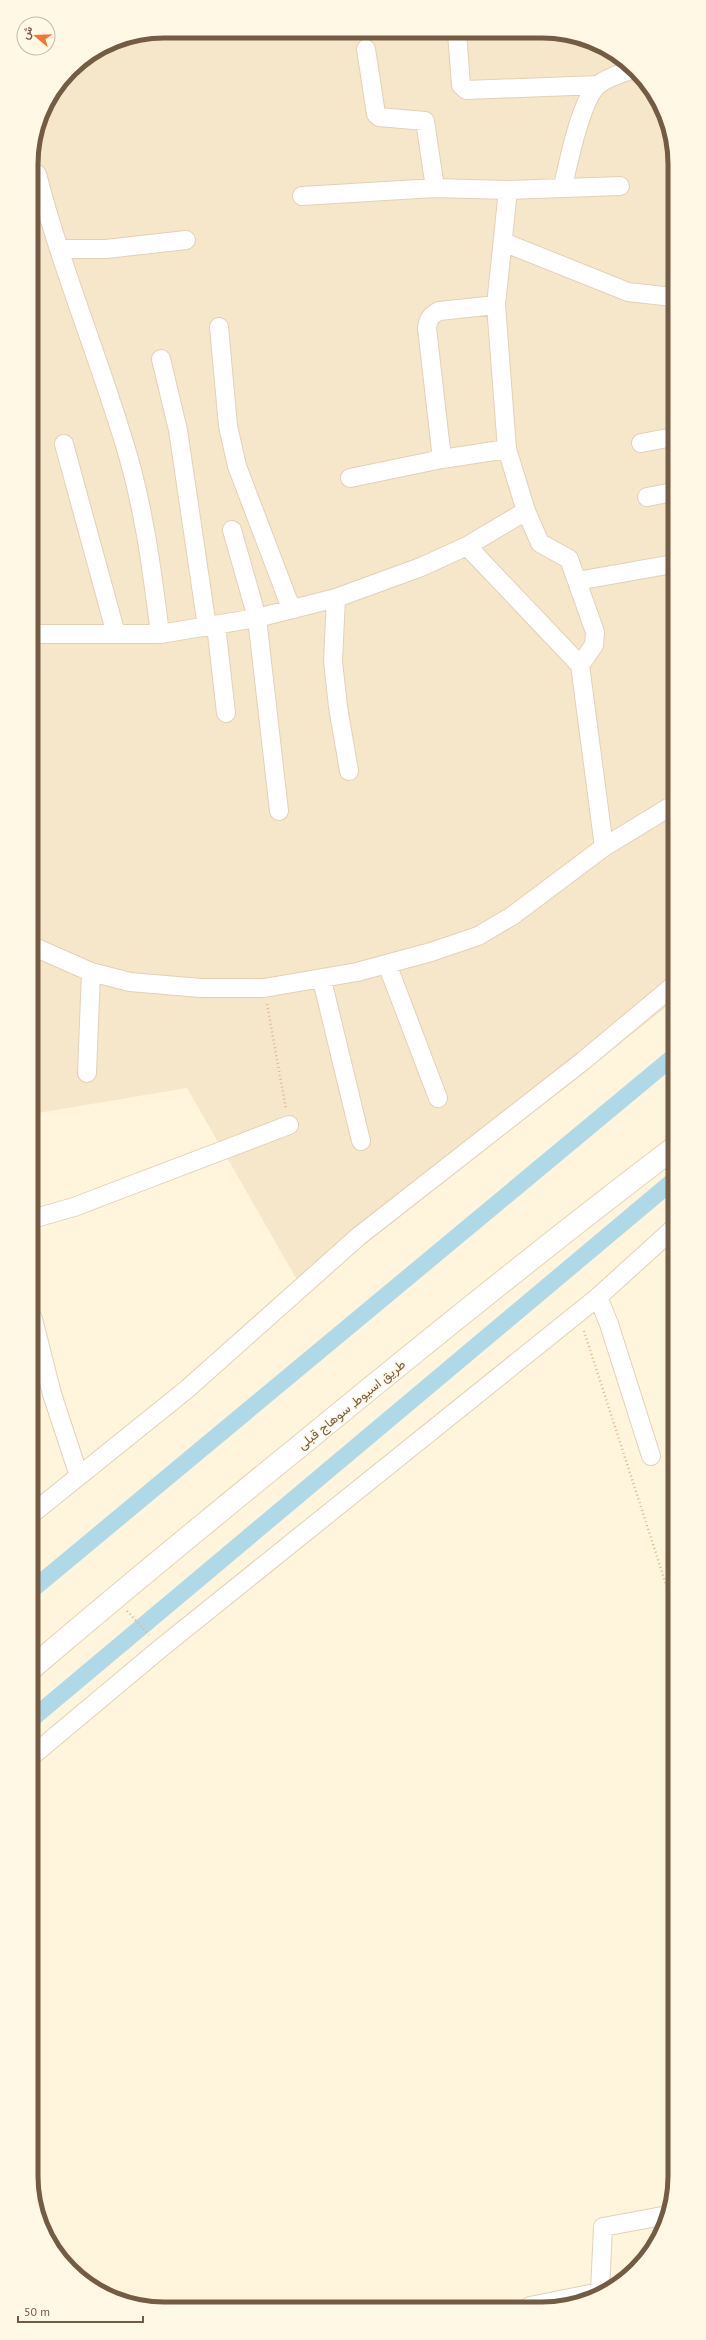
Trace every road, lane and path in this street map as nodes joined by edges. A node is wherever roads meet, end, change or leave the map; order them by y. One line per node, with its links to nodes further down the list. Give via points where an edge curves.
1 (457, 38): 4 (street, via 460,85 466,90)
2 (366, 49): 8 (street, via 376,114 379,117 425,121)
3 (628, 72): 4 (street)
4 (598, 85): 6 (street, via 591,94 578,127)
5 (38, 178): 13 (street, via 50,224)
6 (562, 186): 7 (street); 9 (street)
7 (620, 186)
8 (435, 188): 9 (street); 10 (street)
9 (508, 190): 12 (street)
10 (302, 196)
11 (186, 240): 13 (street, via 106,249)
12 (503, 242): 14 (street, via 628,292); 15 (street)
13 (60, 249): 37 (street, via 124,440 150,556)
14 (668, 296)
15 (496, 305): 21 (street); 22 (street, via 439,311 428,321)
16 (218, 327): 32 (street, via 228,419 237,466)
17 (161, 359): 34 (street, via 178,430)
18 (668, 438): 19 (street)
19 (641, 443)
20 (64, 444): 36 (street)
21 (507, 449): 22 (street); 26 (street)
22 (442, 459): 23 (street)
23 (350, 478)
24 (668, 493): 25 (street)
25 (648, 496)
26 (526, 511): 28 (street); 30 (street, via 540,543 569,559)
27 (232, 530): 33 (street)
28 (468, 546): 31 (street, via 421,567); 38 (street)
29 (668, 565): 30 (street)
30 (577, 581): 38 (street, via 595,632 594,645)
31 (336, 598): 32 (street); 40 (street, via 333,661)
32 (291, 608): 33 (street)
33 (256, 618): 34 (street); 42 (street)
34 (211, 626): 37 (street); 39 (street)
35 (38, 634): 36 (street)
36 (116, 634): 37 (street)
37 (160, 634)
38 (580, 665): 43 (street)
39 (226, 713)
40 (349, 771)
41 (668, 808): 43 (street)
42 (279, 811)
43 (604, 847): 45 (street, via 512,916 478,936)
44 (38, 949): 46 (street)
45 (387, 964): 47 (street); 51 (street)
46 (91, 972): 48 (street, via 130,982 201,988); 50 (street)
47 (322, 980): 48 (street); 53 (street)
48 (264, 988): 52 (path)
49 (668, 990): 61 (street, via 583,1061 359,1236 186,1390)
50 (87, 1073)
51 (438, 1098)
52 (289, 1125): 55 (street, via 74,1207)
53 (360, 1141)
54 (668, 1153): 66 (main road, طريق اسيوط, سوهاج قبلى, via 577,1221 345,1408)
55 (38, 1217)
56 (668, 1233): 57 (street)
57 (598, 1297): 58 (street); 60 (street)
58 (577, 1314): 63 (path, via 616,1425); 67 (street, via 161,1648)
59 (38, 1342): 61 (street)
60 (651, 1456)
61 (79, 1476): 62 (street)
62 (38, 1509)
63 (668, 1590)
64 (134, 1619): 65 (path)
65 (151, 1638)
66 (38, 1663)
67 (38, 1751)
68 (661, 2216): 69 (street, via 603,2227)
69 (600, 2287)
70 (580, 2296): 71 (street)
71 (550, 2302)

